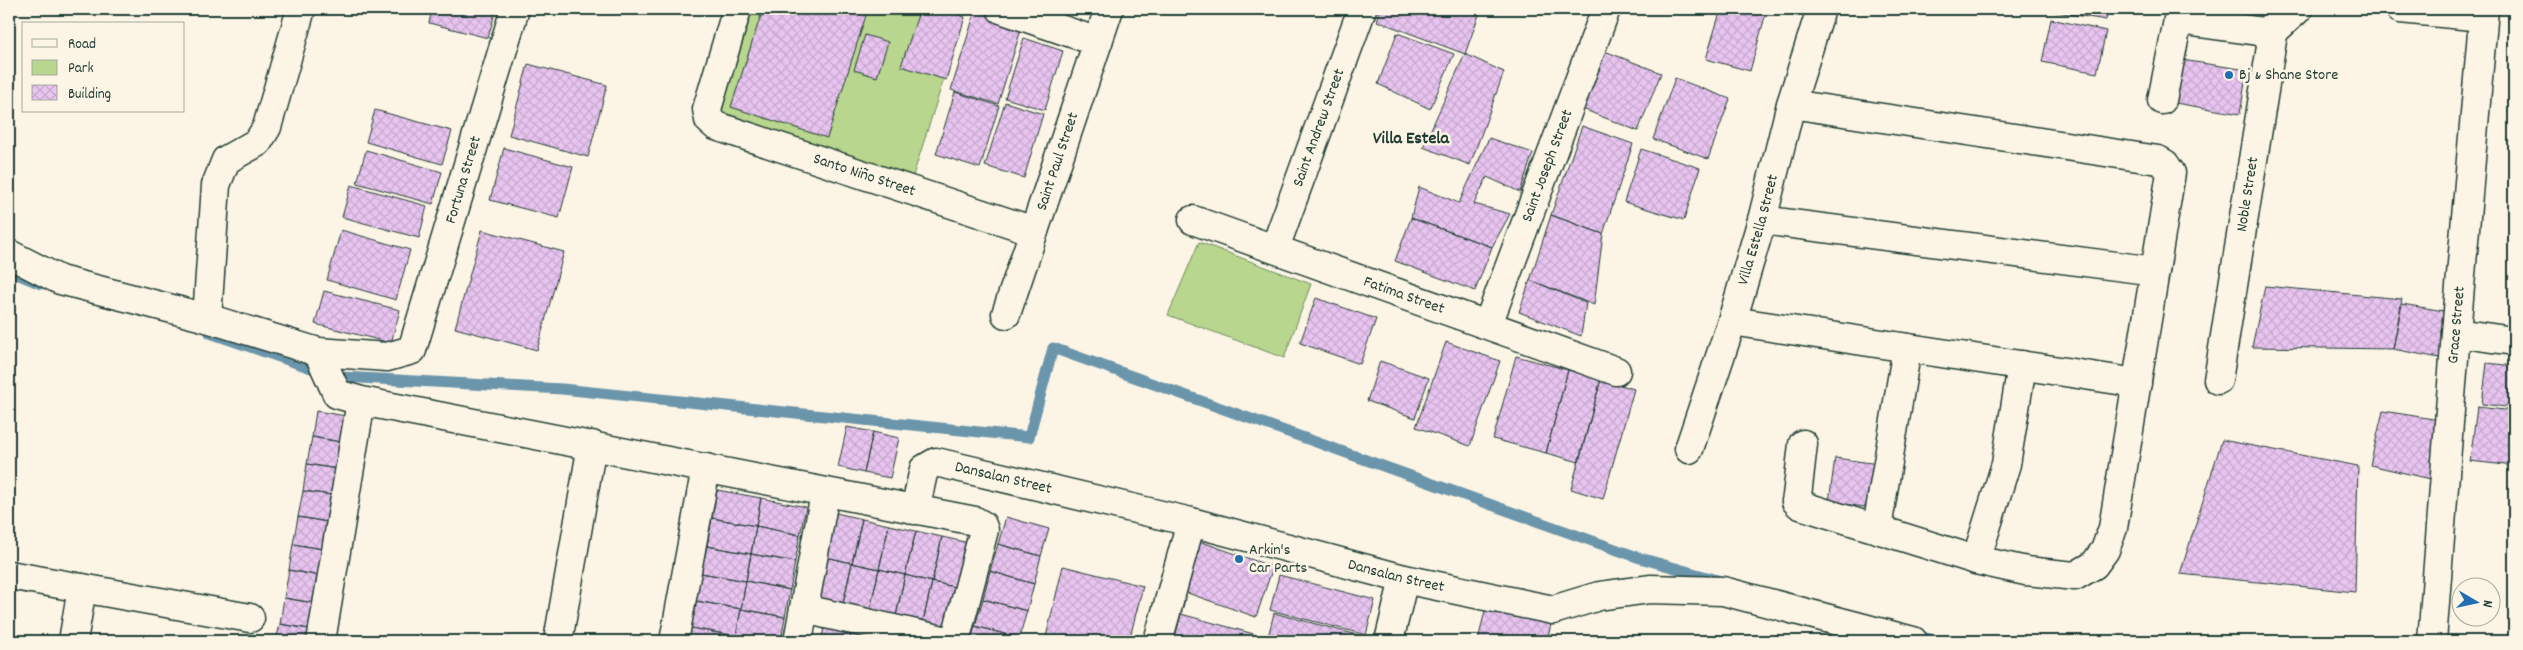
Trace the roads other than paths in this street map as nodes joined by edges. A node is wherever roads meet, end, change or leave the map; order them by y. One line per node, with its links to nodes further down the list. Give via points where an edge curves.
1 (302, 9): 24 (street, via 267,127 258,142 226,160 216,184)
2 (515, 9): 30 (street, Fortuna Street, via 412,350 387,357)
3 (737, 9): 19 (street, Santo Niño Street, via 707,109 709,120 716,126)
4 (1001, 9): 14 (street)
5 (1109, 9): 14 (street, Saint Paul Street)
6 (1362, 9): 20 (street, Saint Andrew Street)
7 (1606, 9): 26 (street, Saint Joseph Street)
8 (1821, 9): 16 (street, Villa Estella Street)
9 (2298, 9): 13 (street)
10 (2400, 9): 11 (street)
11 (2484, 13): 27 (street, Grace Street)
12 (2175, 14): 13 (street); 15 (street)
13 (2274, 21): 33 (street, Noble Street)
14 (1098, 42): 19 (street, Saint Paul Street)
15 (2162, 100)
16 (1791, 104): 18 (street, Villa Estella Street); 22 (street, via 2158,160 2171,173)
17 (1193, 220): 20 (street, Fatima Street)
18 (1762, 220): 22 (street); 25 (street, Villa Estella Street)
19 (1034, 232): 23 (street, Saint Paul Street)
20 (1275, 248): 26 (street, Fatima Street)
21 (9, 254): 24 (street, via 60,280)
22 (2155, 271): 34 (street)
23 (1006, 314)
24 (207, 318): 30 (street)
25 (1732, 321): 29 (street); 38 (street, Villa Estella Street)
26 (1488, 324): 32 (street, Fatima Street)
27 (2456, 333): 28 (street); 60 (street, Grace Street)
28 (2514, 341)
29 (1907, 348): 31 (street); 43 (street)
30 (318, 352): 35 (street, via 337,394)
31 (2022, 365): 34 (street); 44 (street, via 2006,464)
32 (1616, 371)
33 (2218, 380)
34 (2137, 383): 44 (street, via 2113,528 2105,550 2094,565 2075,576 2026,571)
35 (361, 401): 37 (street); 51 (street)
36 (1803, 444): 43 (street, via 1796,501)
37 (592, 445): 39 (street); 52 (street)
38 (1689, 449)
39 (706, 468): 40 (street); 53 (street)
40 (825, 493): 41 (street); 48 (street)
41 (915, 510): 42 (street, Dansalan Street, via 924,469 936,462); 56 (street, via 975,522 984,530)
42 (1191, 522): 46 (street, Dansalan Street); 57 (street)
43 (1877, 528): 44 (street)
44 (1976, 560)
45 (9, 574): 47 (street)
46 (1404, 578): 58 (street); 59 (street, Dansalan Street, via 1553,610 1599,596 1650,589 1723,590)
47 (82, 588): 49 (street); 50 (street)
48 (804, 609): 54 (street); 55 (street)
49 (250, 618)
50 (73, 641)
51 (321, 641)
52 (558, 641)
53 (674, 641)
54 (798, 641)
55 (948, 641)
56 (955, 641)
57 (1158, 641)
58 (1389, 641)
59 (1913, 641)
60 (2432, 641)

